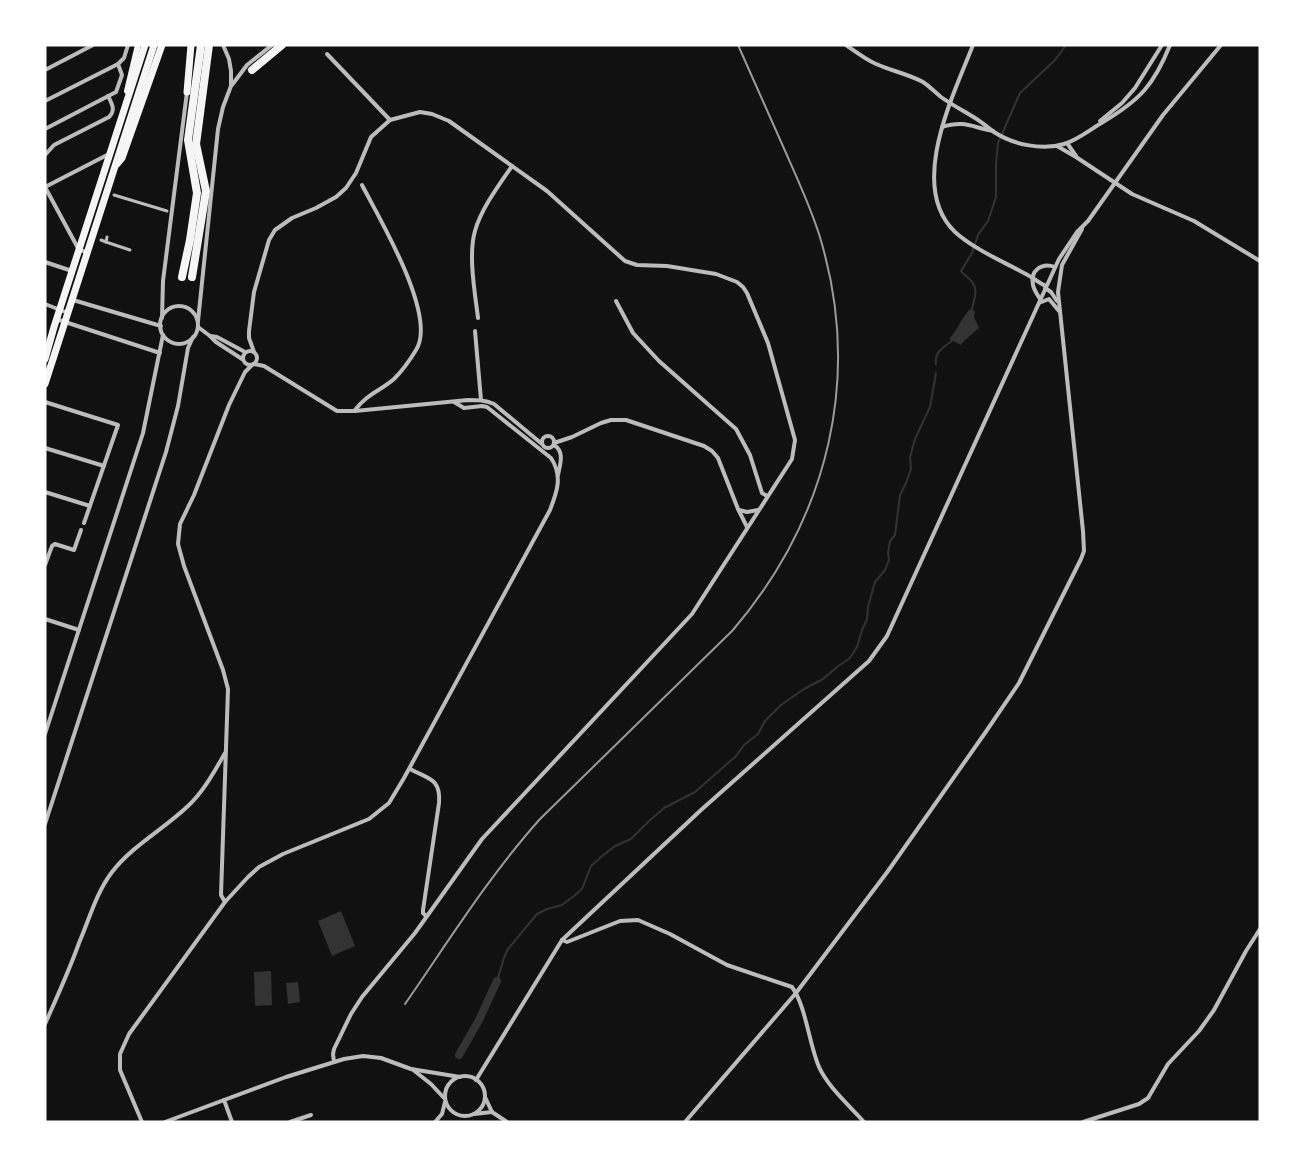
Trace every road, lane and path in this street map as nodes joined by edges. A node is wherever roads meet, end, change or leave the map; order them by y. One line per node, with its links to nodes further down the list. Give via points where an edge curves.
1 (93, 45): 20 (street)
2 (128, 45): 19 (street)
3 (138, 45): 29 (main road)
4 (145, 45): 29 (main road)
5 (154, 45): 39 (main road)
6 (162, 45): 39 (main road, via 122,158)
7 (191, 45): 23 (main road)
8 (201, 45): 54 (highway, via 188,140 196,193)
9 (209, 45): 56 (highway, via 196,144 206,191)
10 (223, 45): 22 (street, via 229,59)
11 (272, 45): 22 (street)
12 (282, 45): 21 (highway)
13 (846, 45): 26 (street, via 879,65 913,77)
14 (973, 45): 26 (street)
15 (1162, 45): 31 (street, via 1129,96)
16 (1170, 45): 31 (street, via 1153,80 1139,97)
17 (1221, 45): 40 (street)
18 (327, 54): 27 (street)
19 (118, 64): 24 (street, via 122,75 116,92); 25 (street)
20 (45, 70)
21 (252, 70)
22 (231, 86): 70 (street, via 218,129)
23 (187, 92): 66 (street, via 163,281)
24 (110, 95): 30 (street); 36 (street, via 114,108 109,117 54,146)
25 (45, 101)
26 (950, 103): 28 (street); 32 (street)
27 (390, 120): 38 (street, via 420,112 432,114 449,121); 77 (street, via 371,136 346,188 336,197 292,218 271,236 254,292)
28 (941, 127): 32 (street, via 964,123); 55 (street, via 934,165 939,208 951,227 971,244)
29 (118, 128): 35 (main road)
30 (45, 129)
31 (1088, 131): 33 (street)
32 (995, 132): 34 (street, via 1027,145)
33 (1067, 143): 34 (street); 37 (street)
34 (1056, 146): 37 (street)
35 (109, 154): 42 (street); 47 (main road)
36 (45, 155)
37 (1076, 157): 40 (street)
38 (512, 166): 67 (street, via 475,231 472,253); 101 (street, via 547,191 625,261 716,274 743,287 768,343 795,440 792,459)
39 (114, 168): 49 (main road)
40 (1114, 183): 45 (street); 51 (street, via 1194,221)
41 (362, 185): 92 (street, via 412,286 422,336 418,348 394,378 363,400)
42 (45, 187): 47 (street)
43 (114, 195): 44 (street)
44 (167, 211)
45 (1088, 221): 52 (street); 61 (street, via 1060,270)
46 (107, 237): 48 (street, via 103,241)
47 (79, 250): 49 (street); 53 (main road)
48 (130, 250)
49 (87, 252): 58 (main road)
50 (45, 261): 53 (street)
51 (1260, 261)
52 (1055, 267): 55 (street, via 1043,265); 57 (street)
53 (73, 271): 63 (main road)
54 (182, 277)
55 (1033, 277): 57 (street); 60 (street)
56 (192, 278)
57 (1045, 287): 60 (street); 61 (street)
58 (72, 300): 65 (main road); 71 (street)
59 (616, 301): 101 (street, via 633,333 659,361 736,429 750,455 762,493)
60 (1039, 302): 64 (street, via 1049,299); 118 (street, via 887,636 869,661)
61 (1058, 302): 64 (street)
62 (45, 304): 63 (street)
63 (60, 309): 65 (street); 68 (main road)
64 (1059, 311): 119 (street, via 1083,531 1081,559 1019,683 894,862)
65 (68, 313): 69 (main road)
66 (162, 318): 70 (street, via 170,309 181,306 192,311); 71 (street)
67 (478, 318)
68 (56, 319): 69 (street); 78 (main road)
69 (65, 321): 81 (street); 88 (main road)
70 (198, 321): 72 (street)
71 (161, 326): 75 (street)
72 (198, 327): 74 (street); 76 (street)
73 (475, 331): 89 (street)
74 (208, 334): 76 (street); 79 (street); 84 (street)
75 (164, 335): 76 (street, via 178,343); 81 (street)
76 (195, 335): 114 (street, via 188,348 166,452)
77 (249, 338): 79 (street); 80 (street)
78 (47, 347): 83 (main road)
79 (246, 351): 80 (street); 84 (street)
80 (254, 352): 82 (street)
81 (160, 353): 110 (street, via 143,432)
82 (257, 357): 85 (street); 86 (street)
83 (45, 359)
84 (243, 361): 85 (street); 87 (street)
85 (253, 364): 86 (street); 87 (street)
86 (264, 366): 92 (street, via 337,411)
87 (245, 372): 112 (street, via 180,524 178,544 224,670 228,689)
88 (45, 384)
89 (481, 400): 91 (street); 93 (street, via 494,404)
90 (45, 402): 98 (street, via 118,425)
91 (454, 402): 92 (street); 99 (street, via 464,408 482,406 492,411 551,458)
92 (355, 411)
93 (533, 435): 94 (street); 95 (street)
94 (545, 437): 95 (street); 96 (street, via 550,436)
95 (543, 444): 96 (street, via 549,448)
96 (554, 444): 99 (street, via 561,454); 103 (street, via 601,423 626,420 704,446 718,458)
97 (45, 448): 98 (street)
98 (104, 466): 102 (street)
99 (558, 476): 113 (street, via 550,510)
100 (45, 492): 102 (street)
101 (767, 496): 104 (street)
102 (90, 506): 105 (street)
103 (738, 509): 104 (street); 106 (street)
104 (758, 510): 106 (street)
105 (84, 523)
106 (747, 527): 116 (street, via 692,614 482,839)
107 (81, 530): 108 (street, via 74,550 55,544)
108 (45, 565)
109 (45, 619): 110 (street)
110 (79, 630): 111 (street)
111 (45, 734)
112 (226, 753): 115 (street, via 221,895); 120 (street, via 189,805 113,871 97,897)
113 (410, 769): 115 (street, via 396,794 379,812 274,858 259,867); 116 (street, via 431,779 439,790 423,910)
114 (45, 824)
115 (225, 902): 131 (street, via 129,1034 120,1054 120,1070)
116 (426, 916): 121 (street, via 351,1014 334,1049)
117 (1260, 929): 139 (street, via 1214,1010 1168,1064 1148,1098)
118 (562, 940): 119 (street, via 567,942 620,921 638,920 727,965 792,987); 124 (street)
119 (796, 993): 137 (street); 138 (street, via 820,1071)
120 (45, 1024)
121 (334, 1062): 122 (street, via 363,1056); 126 (street)
122 (411, 1069): 123 (street); 127 (street)
123 (460, 1077): 124 (street); 127 (street, via 447,1087)
124 (476, 1080): 125 (street)
125 (485, 1096): 128 (street); 129 (street)
126 (224, 1100): 132 (street); 133 (street)
127 (445, 1100): 129 (street, via 457,1114); 135 (street)
128 (492, 1112): 129 (street); 136 (street)
129 (473, 1114)
130 (311, 1115): 134 (street)
131 (141, 1122)
132 (165, 1122)
133 (232, 1122)
134 (290, 1122)
135 (435, 1122)
136 (507, 1122)
137 (685, 1122)
138 (864, 1122)
139 (1083, 1122)

